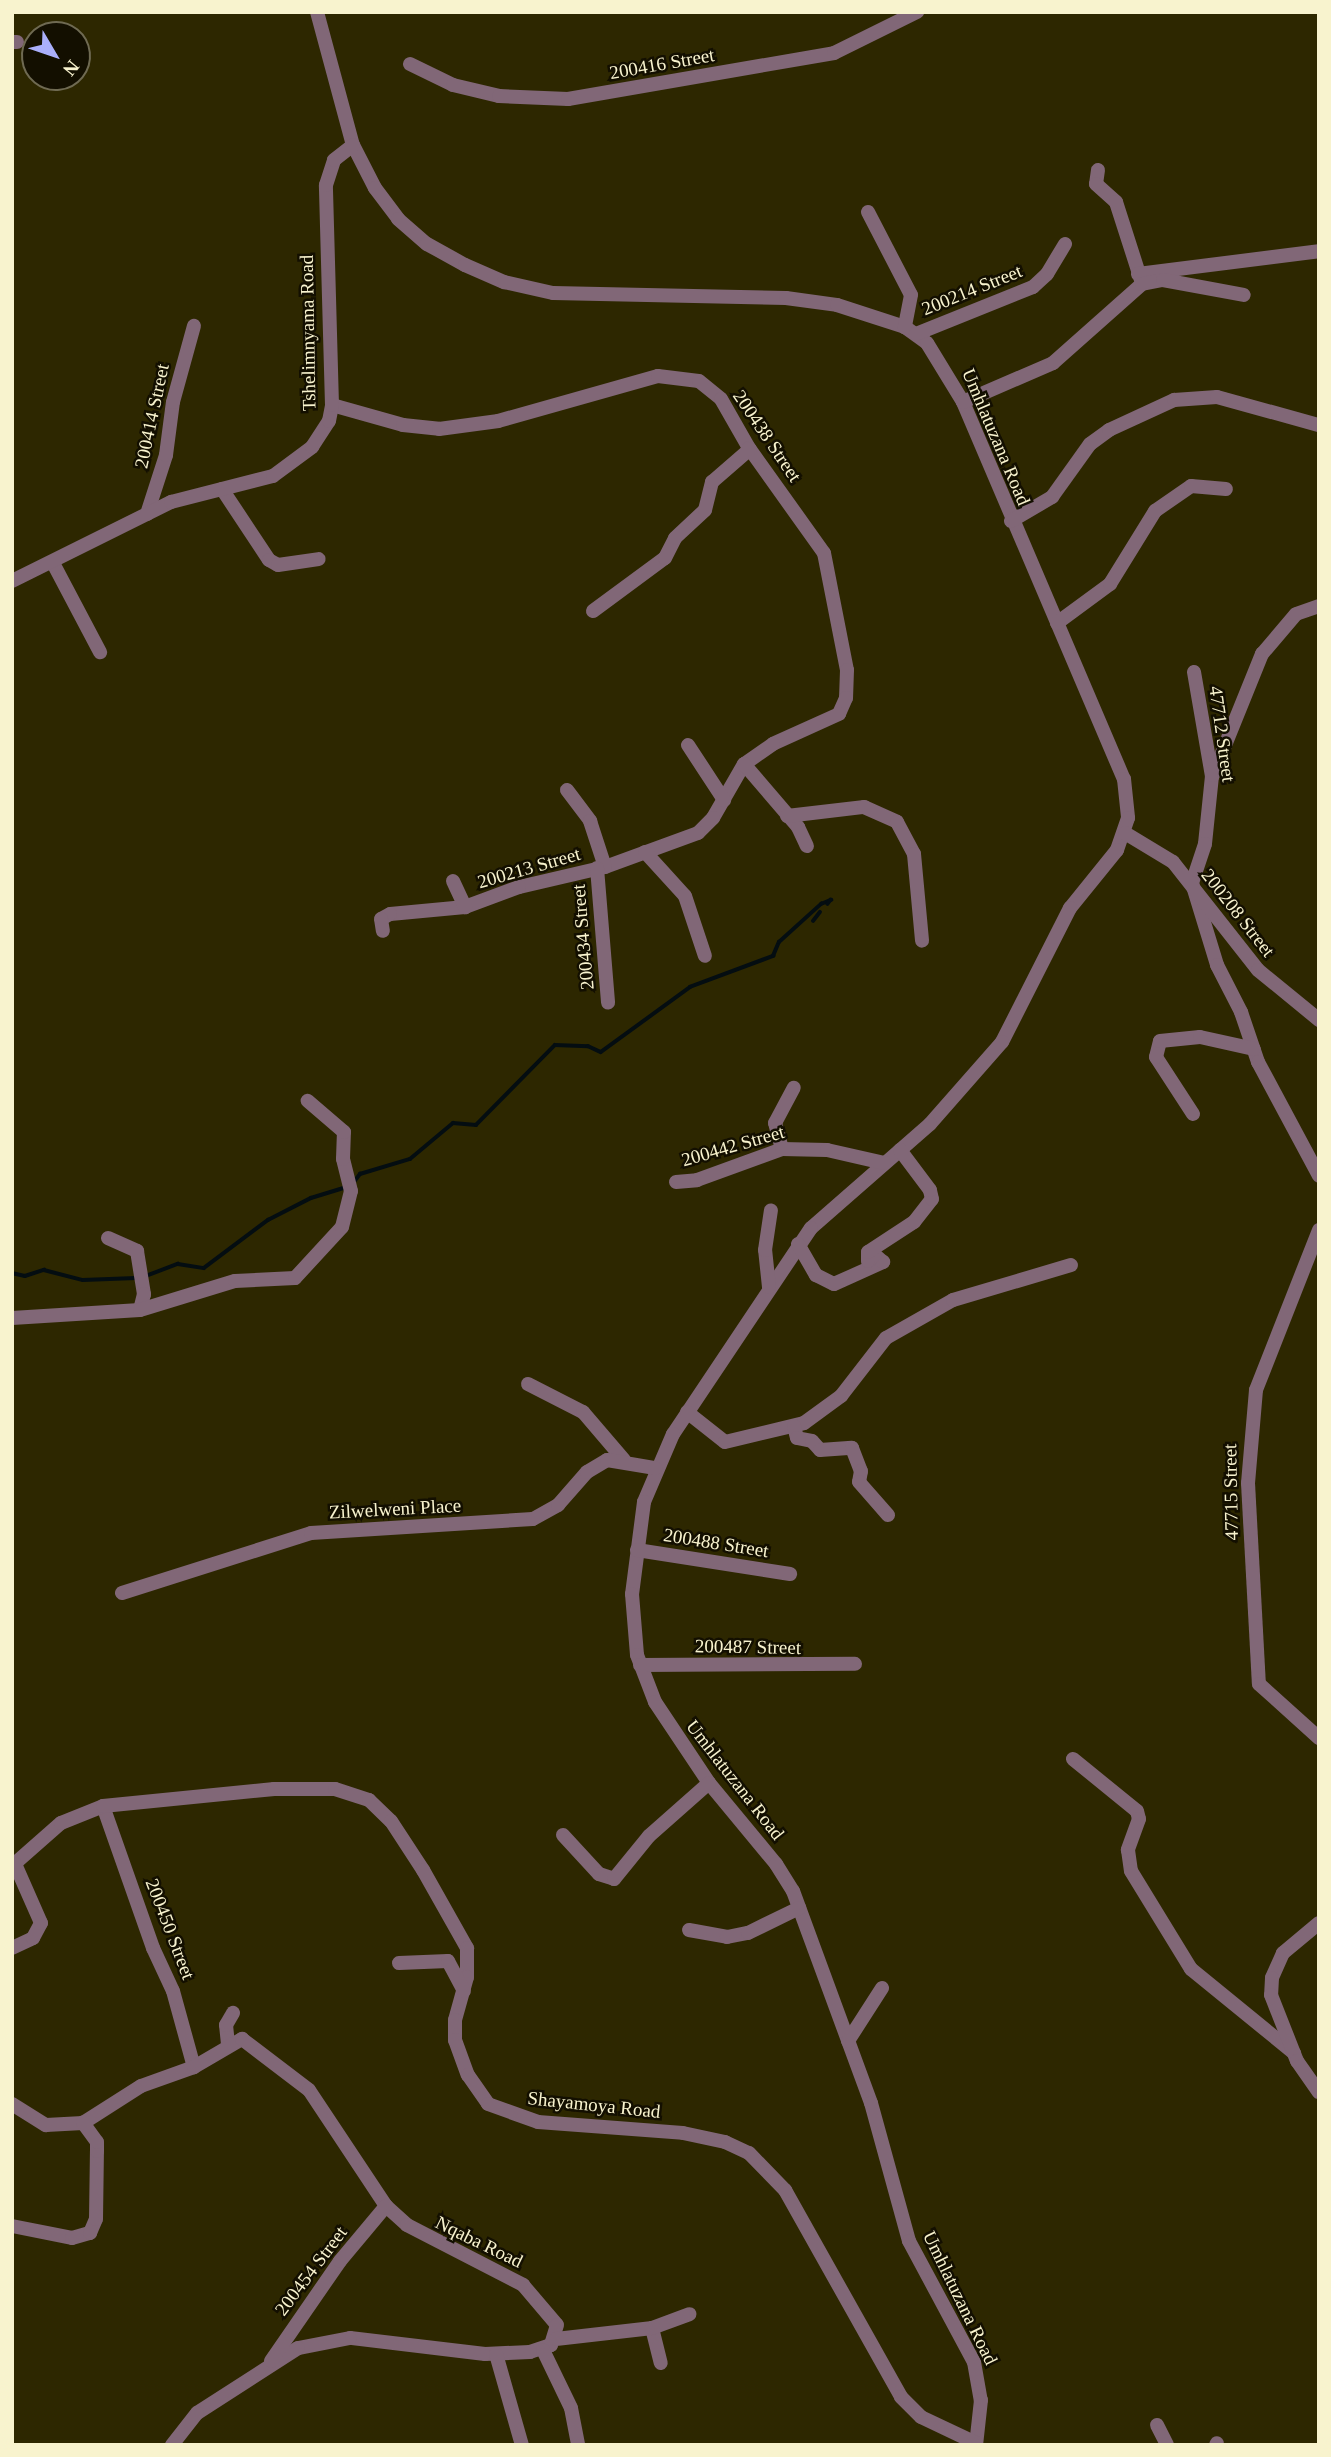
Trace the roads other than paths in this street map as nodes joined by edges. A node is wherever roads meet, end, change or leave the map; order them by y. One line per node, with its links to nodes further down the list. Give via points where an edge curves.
1 (317, 12): 4 (street, Umhlatuzana Road)
2 (917, 12): 3 (street, 200416 Street, via 834,53 568,99 499,96 453,85)
3 (410, 64)
4 (353, 145): 12 (street, Umhlatuzana Road, via 375,188 398,219 427,244 505,282 597,297 802,299 837,305); 14 (street, Tshelimnyama Road, via 334,160 326,185)
5 (1098, 170): 9 (street, via 1096,184 1116,202)
6 (868, 212): 12 (street, via 911,295)
7 (1065, 244): 12 (street, 200214 Street, via 1048,274 1033,287)
8 (1319, 251): 9 (street)
9 (1140, 279): 10 (street); 13 (street, via 1053,363)
10 (1244, 295)
11 (194, 326): 19 (street, 200414 Street, via 173,401 163,467)
12 (910, 330): 13 (street, Umhlatuzana Road, via 935,353)
13 (963, 402): 20 (street, Umhlatuzana Road)
14 (332, 405): 16 (street, 200438 Street, via 403,425 439,429 498,421 659,376 682,376 699,381 721,399); 17 (street, Tshelimnyama Road, via 321,436 302,457 273,476)
15 (1315, 424): 20 (street, via 1217,397 1174,400 1108,430 1090,444 1052,497)
16 (750, 449): 25 (street, via 712,482 705,510 675,538 664,558); 29 (street, 200438 Street, via 829,564 846,670)
17 (222, 489): 19 (street, Tshelimnyama Road, via 190,495); 21 (street, via 269,560 278,565)
18 (1226, 489): 26 (street, via 1191,486 1154,511 1110,584)
19 (147, 514): 22 (street, Tshelimnyama Road)
20 (1011, 521): 26 (street, Umhlatuzana Road)
21 (319, 559)
22 (53, 563): 23 (street, Tshelimnyama Road); 27 (street)
23 (12, 581)
24 (1319, 606): 32 (street, via 1296,614 1262,654)
25 (593, 611)
26 (1057, 623): 36 (street, Umhlatuzana Road, via 1118,756 1128,798)
27 (100, 652)
28 (1194, 672): 32 (street, 47712 Street)
29 (839, 714): 31 (street, 200213 Street, via 773,744)
30 (688, 745): 34 (street)
31 (744, 764): 34 (street, 200213 Street); 35 (street)
32 (1212, 776): 41 (street, 47712 Street, via 1207,834)
33 (567, 790): 39 (street, 200213 Street, via 590,821)
34 (724, 800): 38 (street, 200213 Street, via 698,833)
35 (787, 816): 37 (street); 44 (street, via 864,807 897,822 914,854)
36 (1125, 833): 41 (street, 200208 Street, via 1173,862); 55 (street, Umhlatuzana Road, via 1109,863 1070,908 1024,1003 987,1063)
37 (807, 846)
38 (645, 852): 39 (street, 200213 Street); 46 (street, via 685,896)
39 (601, 867): 42 (street, 200213 Street, via 519,887); 48 (street, 200434 Street)
40 (453, 881): 42 (street, 200213 Street)
41 (1192, 883): 45 (street, 200208 Street); 47 (street)
42 (465, 907): 43 (street, 200213 Street, via 390,914 381,919)
43 (383, 931)
44 (922, 941)
45 (1235, 944): 47 (street); 49 (street, 200208 Street, via 1275,987)
46 (705, 956)
47 (1216, 965): 50 (street)
48 (608, 1003)
49 (1319, 1020)
50 (1254, 1049): 53 (street, via 1200,1037 1160,1041 1156,1057); 57 (street)
51 (794, 1088): 54 (street, via 775,1123)
52 (308, 1101): 65 (street, via 344,1132 343,1159 351,1191 342,1227 295,1278 235,1281)
53 (1193, 1114)
54 (782, 1149): 56 (street, 200442 Street, via 827,1150); 58 (street, 200442 Street, via 697,1180)
55 (900, 1150): 56 (street, Umhlatuzana Road); 62 (street, via 932,1199 914,1222 868,1252 868,1261 875,1255 883,1262 834,1284 816,1275)
56 (884, 1163): 62 (street, Umhlatuzana Road, via 823,1214)
57 (1319, 1176)
58 (676, 1182)
59 (771, 1210): 64 (street, via 765,1250)
60 (1319, 1230): 78 (street, 47715 Street, via 1256,1390 1248,1483 1259,1684)
61 (108, 1238): 65 (street, via 137,1251 144,1294)
62 (798, 1244): 64 (street, Umhlatuzana Road)
63 (1071, 1265): 69 (street, via 953,1300 886,1338 841,1396)
64 (769, 1287): 68 (street, Umhlatuzana Road)
65 (141, 1310): 66 (street)
66 (12, 1318)
67 (528, 1384): 70 (street, via 583,1412)
68 (687, 1412): 69 (street, via 725,1442); 71 (street, Umhlatuzana Road)
69 (794, 1426): 72 (street, via 797,1437 812,1441 820,1450 852,1448 861,1471 859,1482)
70 (624, 1460): 71 (street); 75 (street, Zilwelweni Place, via 598,1464 558,1505 533,1520 310,1533)
71 (655, 1468): 73 (street, Umhlatuzana Road)
72 (888, 1515)
73 (637, 1550): 74 (street, 200488 Street); 77 (street, Umhlatuzana Road, via 632,1630)
74 (790, 1574)
75 (122, 1594)
76 (855, 1664): 77 (street, 200487 Street)
77 (640, 1665): 80 (street, Umhlatuzana Road, via 662,1713)
78 (1319, 1738)
79 (1073, 1759): 94 (street, via 1137,1811 1128,1850 1131,1871 1185,1961)
80 (709, 1783): 82 (street, via 609,1879); 84 (street, Umhlatuzana Road, via 776,1864)
81 (103, 1806): 83 (street, Shayamoya Road, via 61,1823); 90 (street, Shayamoya Road, via 274,1789 335,1789 358,1794 391,1821 457,1927 469,1959); 95 (street, 200450 Street, via 173,1992)
82 (563, 1835)
83 (14, 1865): 87 (street, via 41,1923 33,1938)
84 (799, 1908): 86 (street, via 748,1933 727,1937); 92 (street, Umhlatuzana Road)
85 (1319, 1923): 94 (street, via 1283,1953 1272,1978 1271,1995)
86 (689, 1930)
87 (12, 1948)
88 (399, 1963): 90 (street, via 448,1961)
89 (882, 1988): 92 (street)
90 (464, 1991): 109 (street, Shayamoya Road, via 455,2020 458,2051 467,2075 488,2104 537,2122 683,2133 725,2142 749,2153 785,2190 901,2397 920,2417)
91 (233, 2013): 93 (street, via 226,2025)
92 (848, 2042): 109 (street, Umhlatuzana Road, via 883,2140 909,2241 976,2369 981,2400)
93 (228, 2043): 95 (street); 99 (street, Nqaba Road, via 242,2039 253,2044 309,2090)
94 (1295, 2057): 96 (street)
95 (194, 2067): 98 (street, via 141,2086)
96 (1319, 2091)
97 (12, 2104): 98 (street, via 46,2125)
98 (83, 2123): 100 (street, via 97,2151 96,2219 90,2234 72,2238)
99 (387, 2206): 103 (street, Nqaba Road, via 428,2240 528,2289 554,2319); 106 (street, 200454 Street, via 340,2260)
100 (12, 2226)
101 (690, 2314): 102 (street)
102 (652, 2328): 103 (street); 107 (street)
103 (555, 2339): 104 (street)
104 (543, 2350): 105 (street); 112 (street, via 571,2408)
105 (496, 2354): 106 (street, via 350,2338 298,2348); 111 (street)
106 (271, 2362): 110 (street, via 197,2413)
107 (661, 2363)
108 (1157, 2425): 113 (street)
109 (976, 2444)
110 (172, 2445)
111 (522, 2445)
112 (578, 2445)
113 (1167, 2445)

